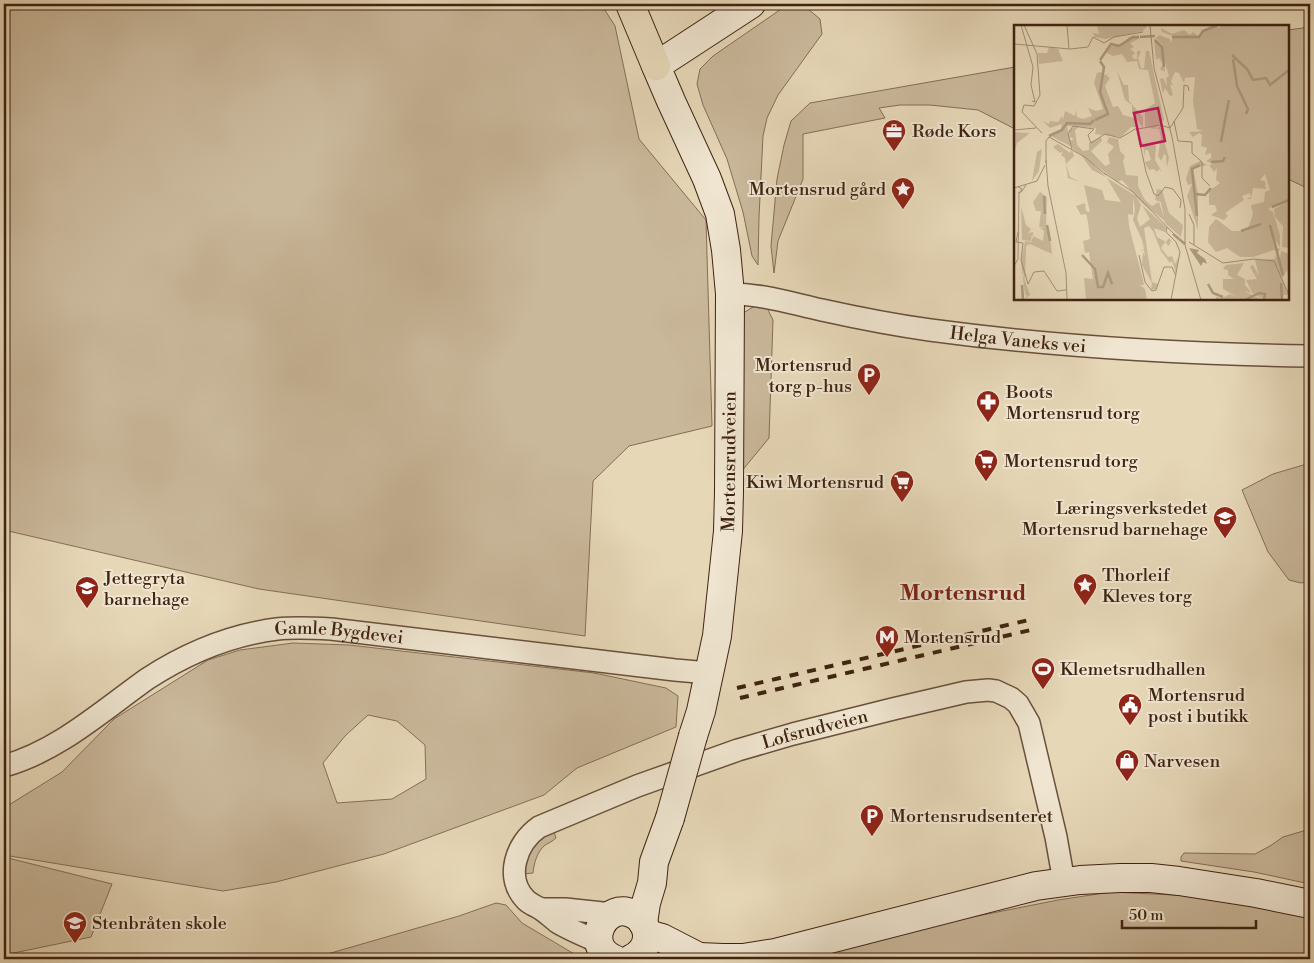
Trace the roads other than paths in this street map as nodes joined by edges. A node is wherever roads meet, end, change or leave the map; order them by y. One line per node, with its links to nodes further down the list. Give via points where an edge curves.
1 (630, 4): 3 (highway)
2 (751, 4): 3 (street)
3 (656, 66): 4 (street, Mortensrudveien, via 720,214)
4 (730, 294): 5 (street, Helga Vaneks vei, via 763,296 876,321 981,336 1167,352); 6 (street, Mortensrudveien, via 728,531 717,636)
5 (1310, 356)
6 (709, 673): 7 (street, Gamle Bygdevei, via 331,630 277,630 224,641 184,657 147,679 56,744); 8 (street, Mortensrudveien, bridge, via 670,818)
7 (4, 766)
8 (654, 862): 12 (street, Mortensrudveien); 13 (street, Mortensrudveien, via 646,903)
9 (1064, 882): 10 (street, Lofsrudveien, via 1151,878 1256,892); 11 (street, Lofsrudveien, via 1028,723 1011,698 988,690 966,692 766,741 658,778 539,827 518,852 514,869 517,885 525,899); 14 (street, Lofsrudveien, via 1036,886 775,953 743,958)
10 (1310, 904)
11 (541, 909): 12 (street); 13 (street, Lofsrudveien, via 559,923)
12 (615, 913): 13 (street, via 635,915); 13 (street, Mortensrudveien, via 602,923 598,936)
13 (626, 949): 14 (street, Lofsrudveien, via 662,938)
14 (691, 958)

